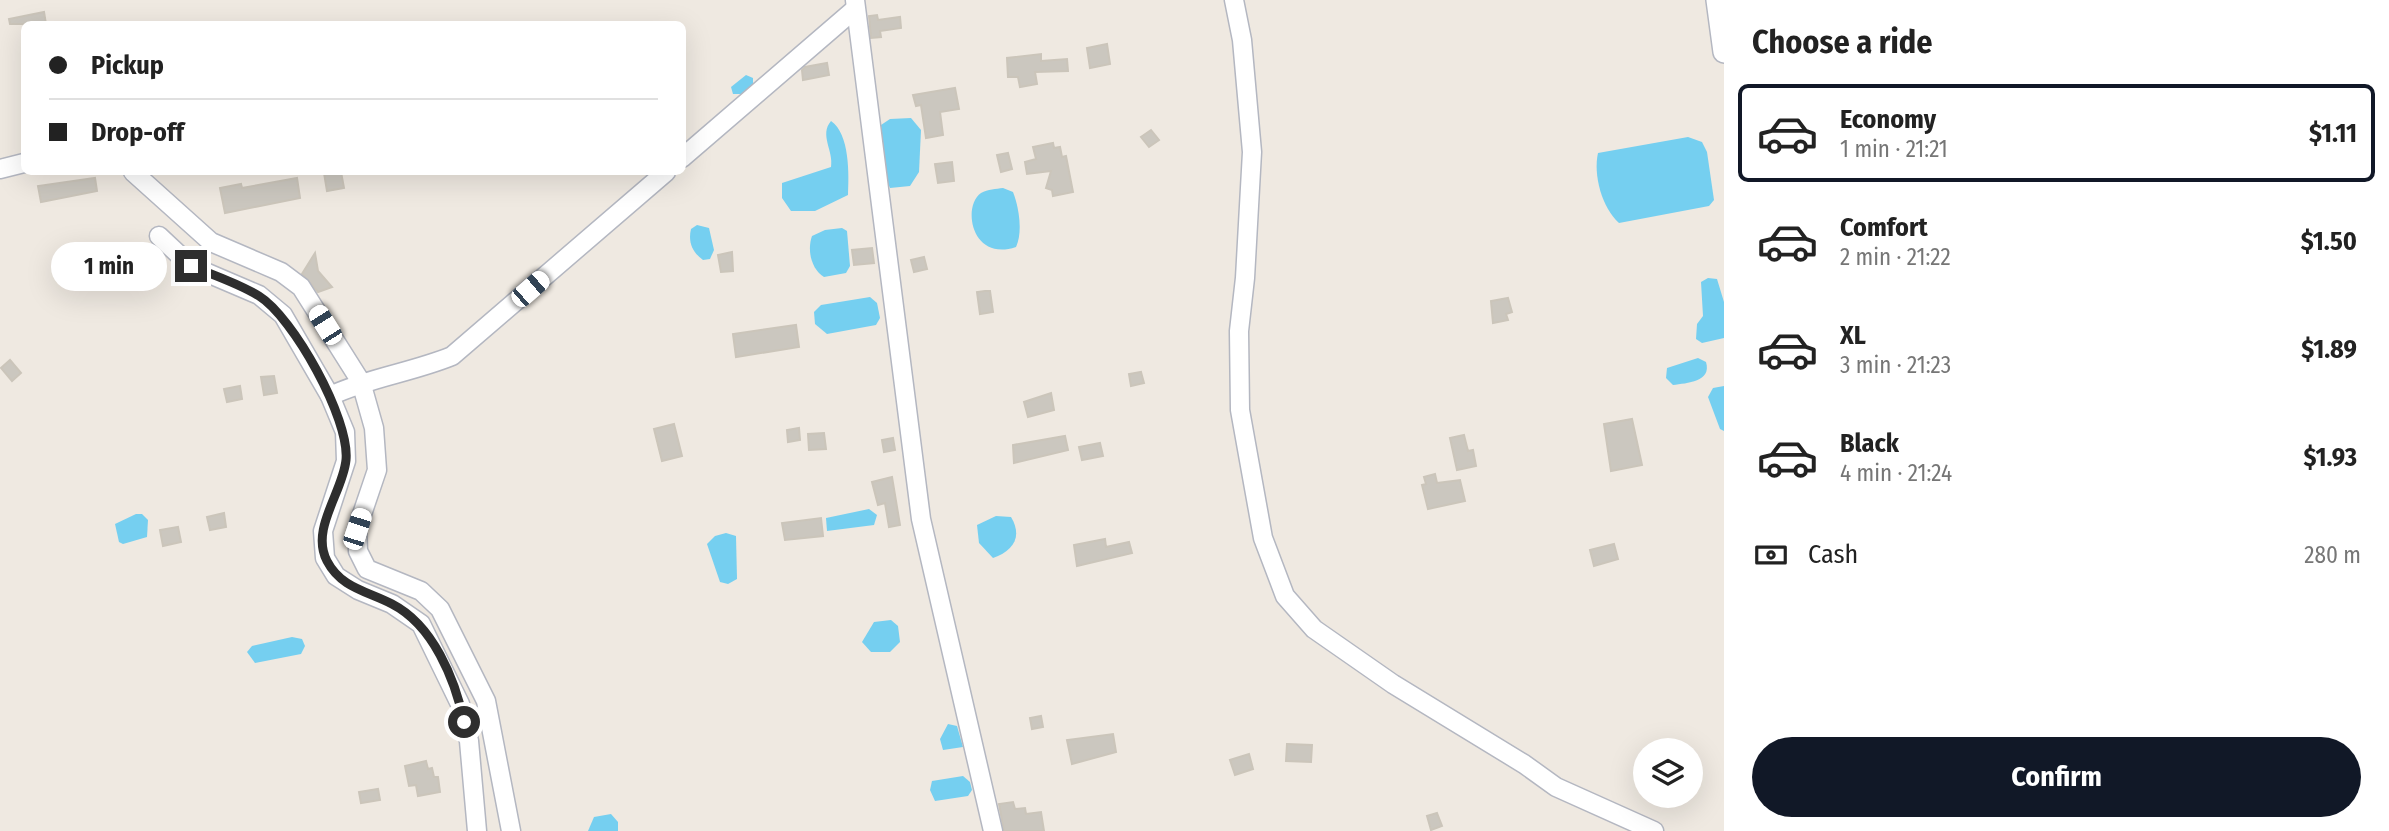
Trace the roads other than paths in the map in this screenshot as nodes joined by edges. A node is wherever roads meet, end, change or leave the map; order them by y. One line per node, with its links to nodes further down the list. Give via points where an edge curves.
1 (1234, 0): 16 (street, via 1252,152 1239,331 1240,410 1263,538 1284,596 1314,629 1556,788)
2 (1717, 0): 4 (street)
3 (855, 5): 5 (street); 15 (street, via 921,519)
4 (1724, 52)
5 (686, 154)
6 (21, 164): 7 (street)
7 (0, 169)
8 (136, 175): 11 (street, via 211,242 281,272 301,287)
9 (663, 175): 11 (street, via 452,356 414,372)
10 (159, 236): 12 (street, via 191,266 259,295 283,315)
11 (361, 382): 12 (street); 14 (street, via 374,428 377,470 357,529 358,551 367,569 421,591 439,609 486,701)
12 (330, 396): 13 (street, via 345,432 346,461 323,531 325,558 336,576 393,604 421,624 460,704)
13 (477, 831)
14 (510, 831)
15 (993, 831)
16 (1654, 831)

